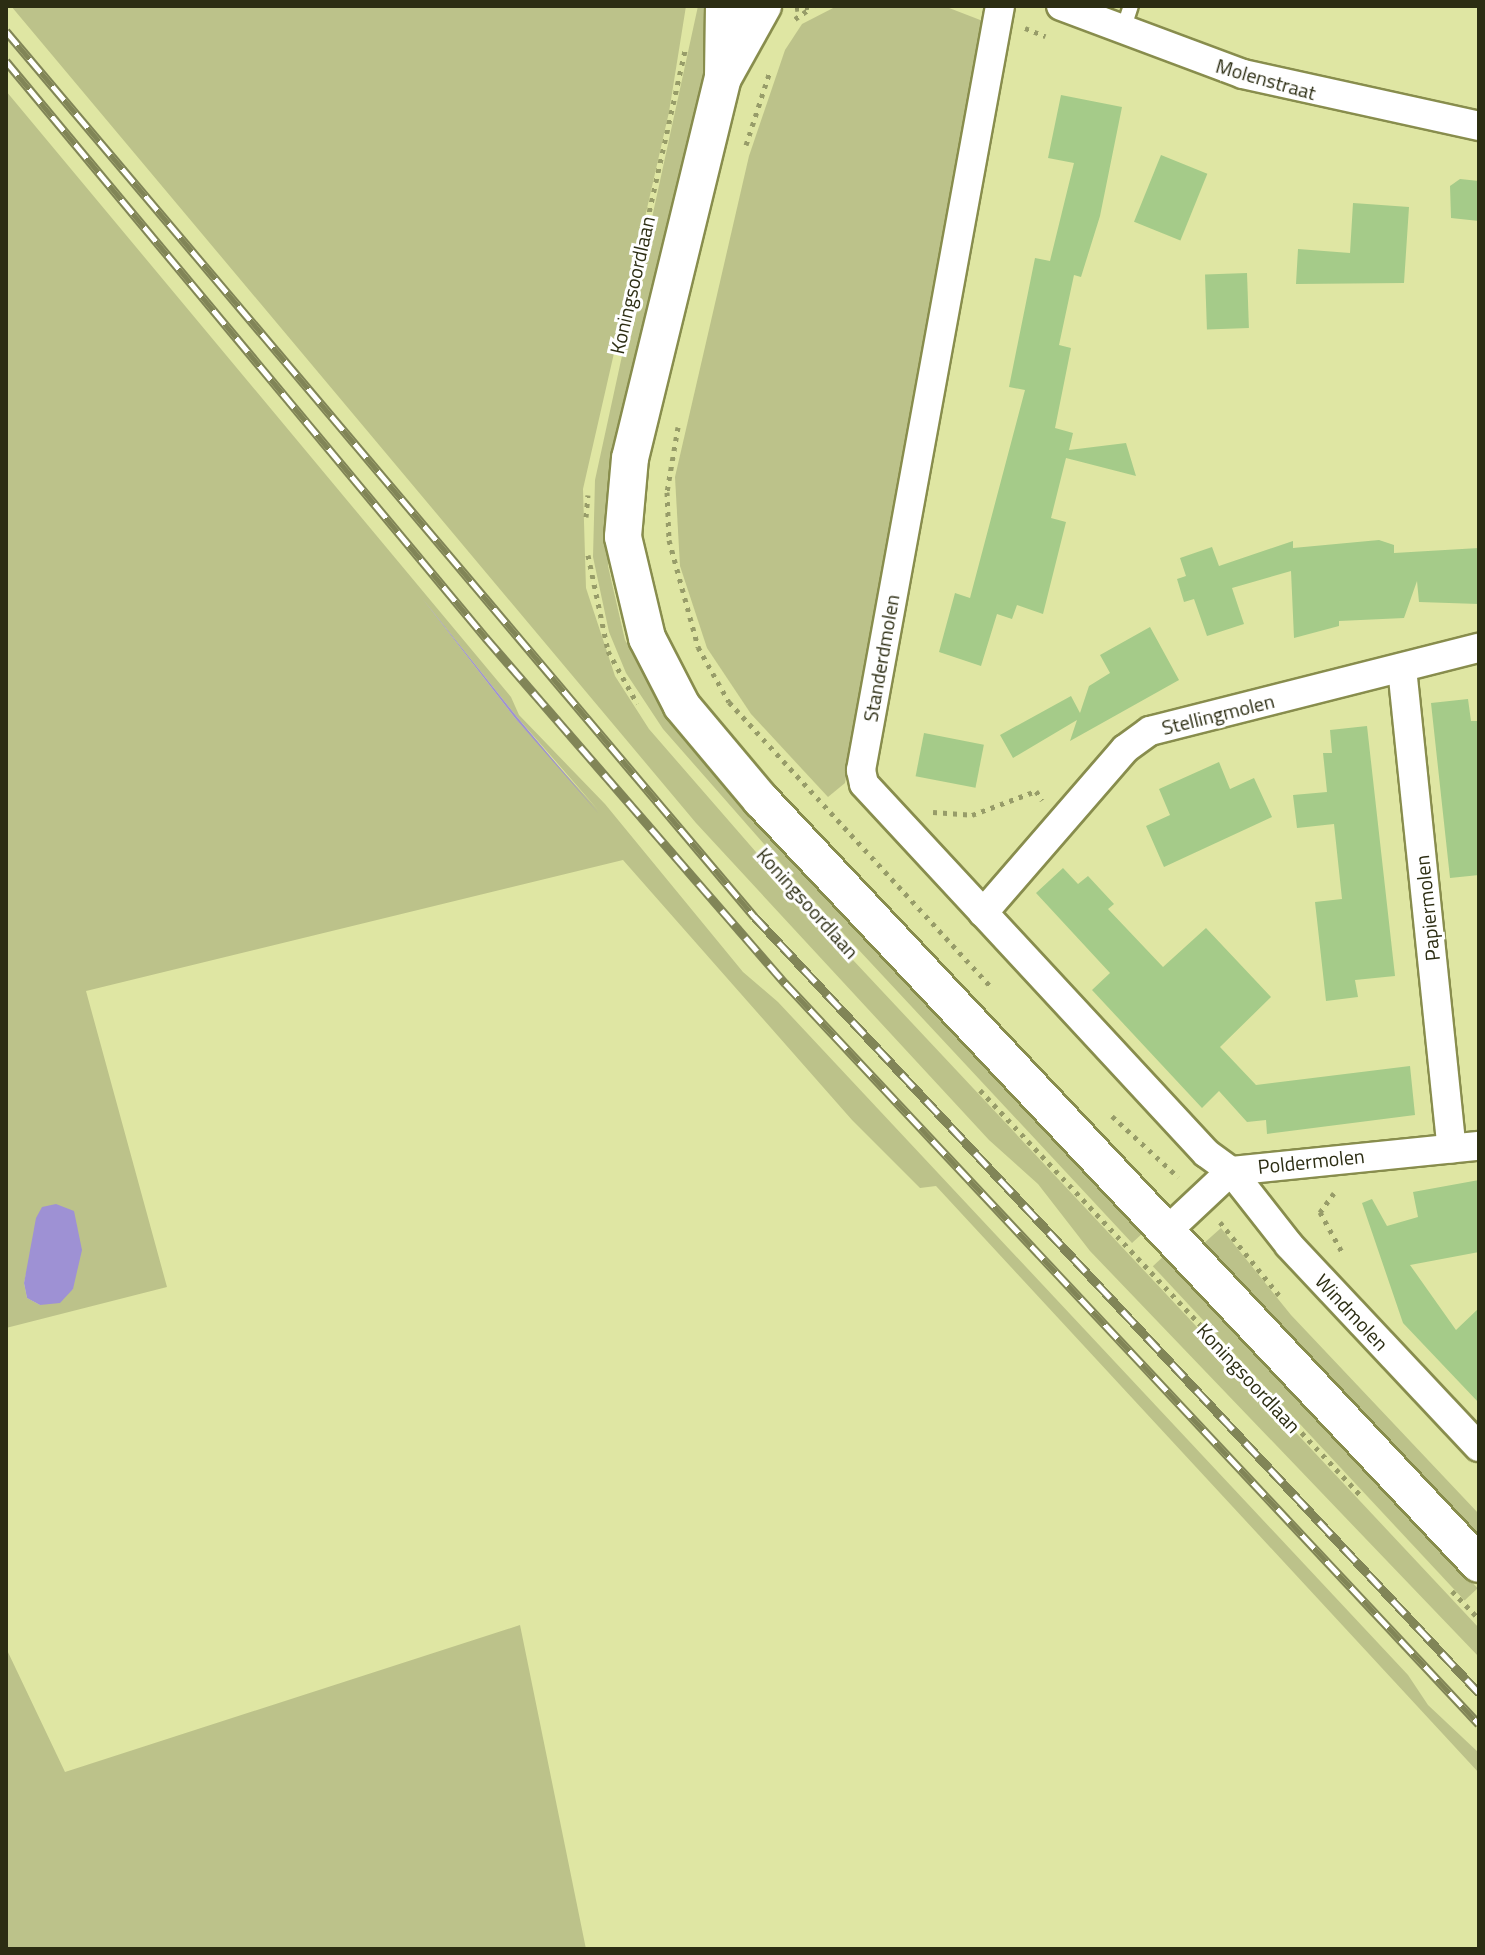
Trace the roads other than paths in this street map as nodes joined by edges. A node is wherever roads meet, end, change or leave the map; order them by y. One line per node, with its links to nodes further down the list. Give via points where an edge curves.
1 (724, 6): 6 (street, Koningsoordlaan)
2 (1000, 6): 10 (street, Standerdmolen, via 861,770 864,784)
3 (1061, 6): 5 (street, Molenstraat)
4 (776, 17): 6 (street, Koningsoordlaan)
5 (1127, 18): 7 (street, Molenstraat, via 1243,74 1362,105)
6 (723, 77): 13 (street, Koningsoordlaan, via 630,458 623,537 647,638 682,706 761,800)
7 (1479, 126)
8 (1479, 648): 9 (street, Stellingmolen)
9 (1402, 668): 10 (street, Stellingmolen, via 1150,731 1125,749); 11 (street, Papiermolen)
10 (983, 913): 12 (street, Standerdmolen, via 1206,1153)
11 (1466, 1147): 12 (street, Poldermolen)
12 (1231, 1171): 13 (street, Poldermolen); 14 (street, Windmolen, via 1289,1245)
13 (1167, 1231): 15 (street, Koningsoordlaan)
14 (1479, 1447)
15 (1479, 1564)

